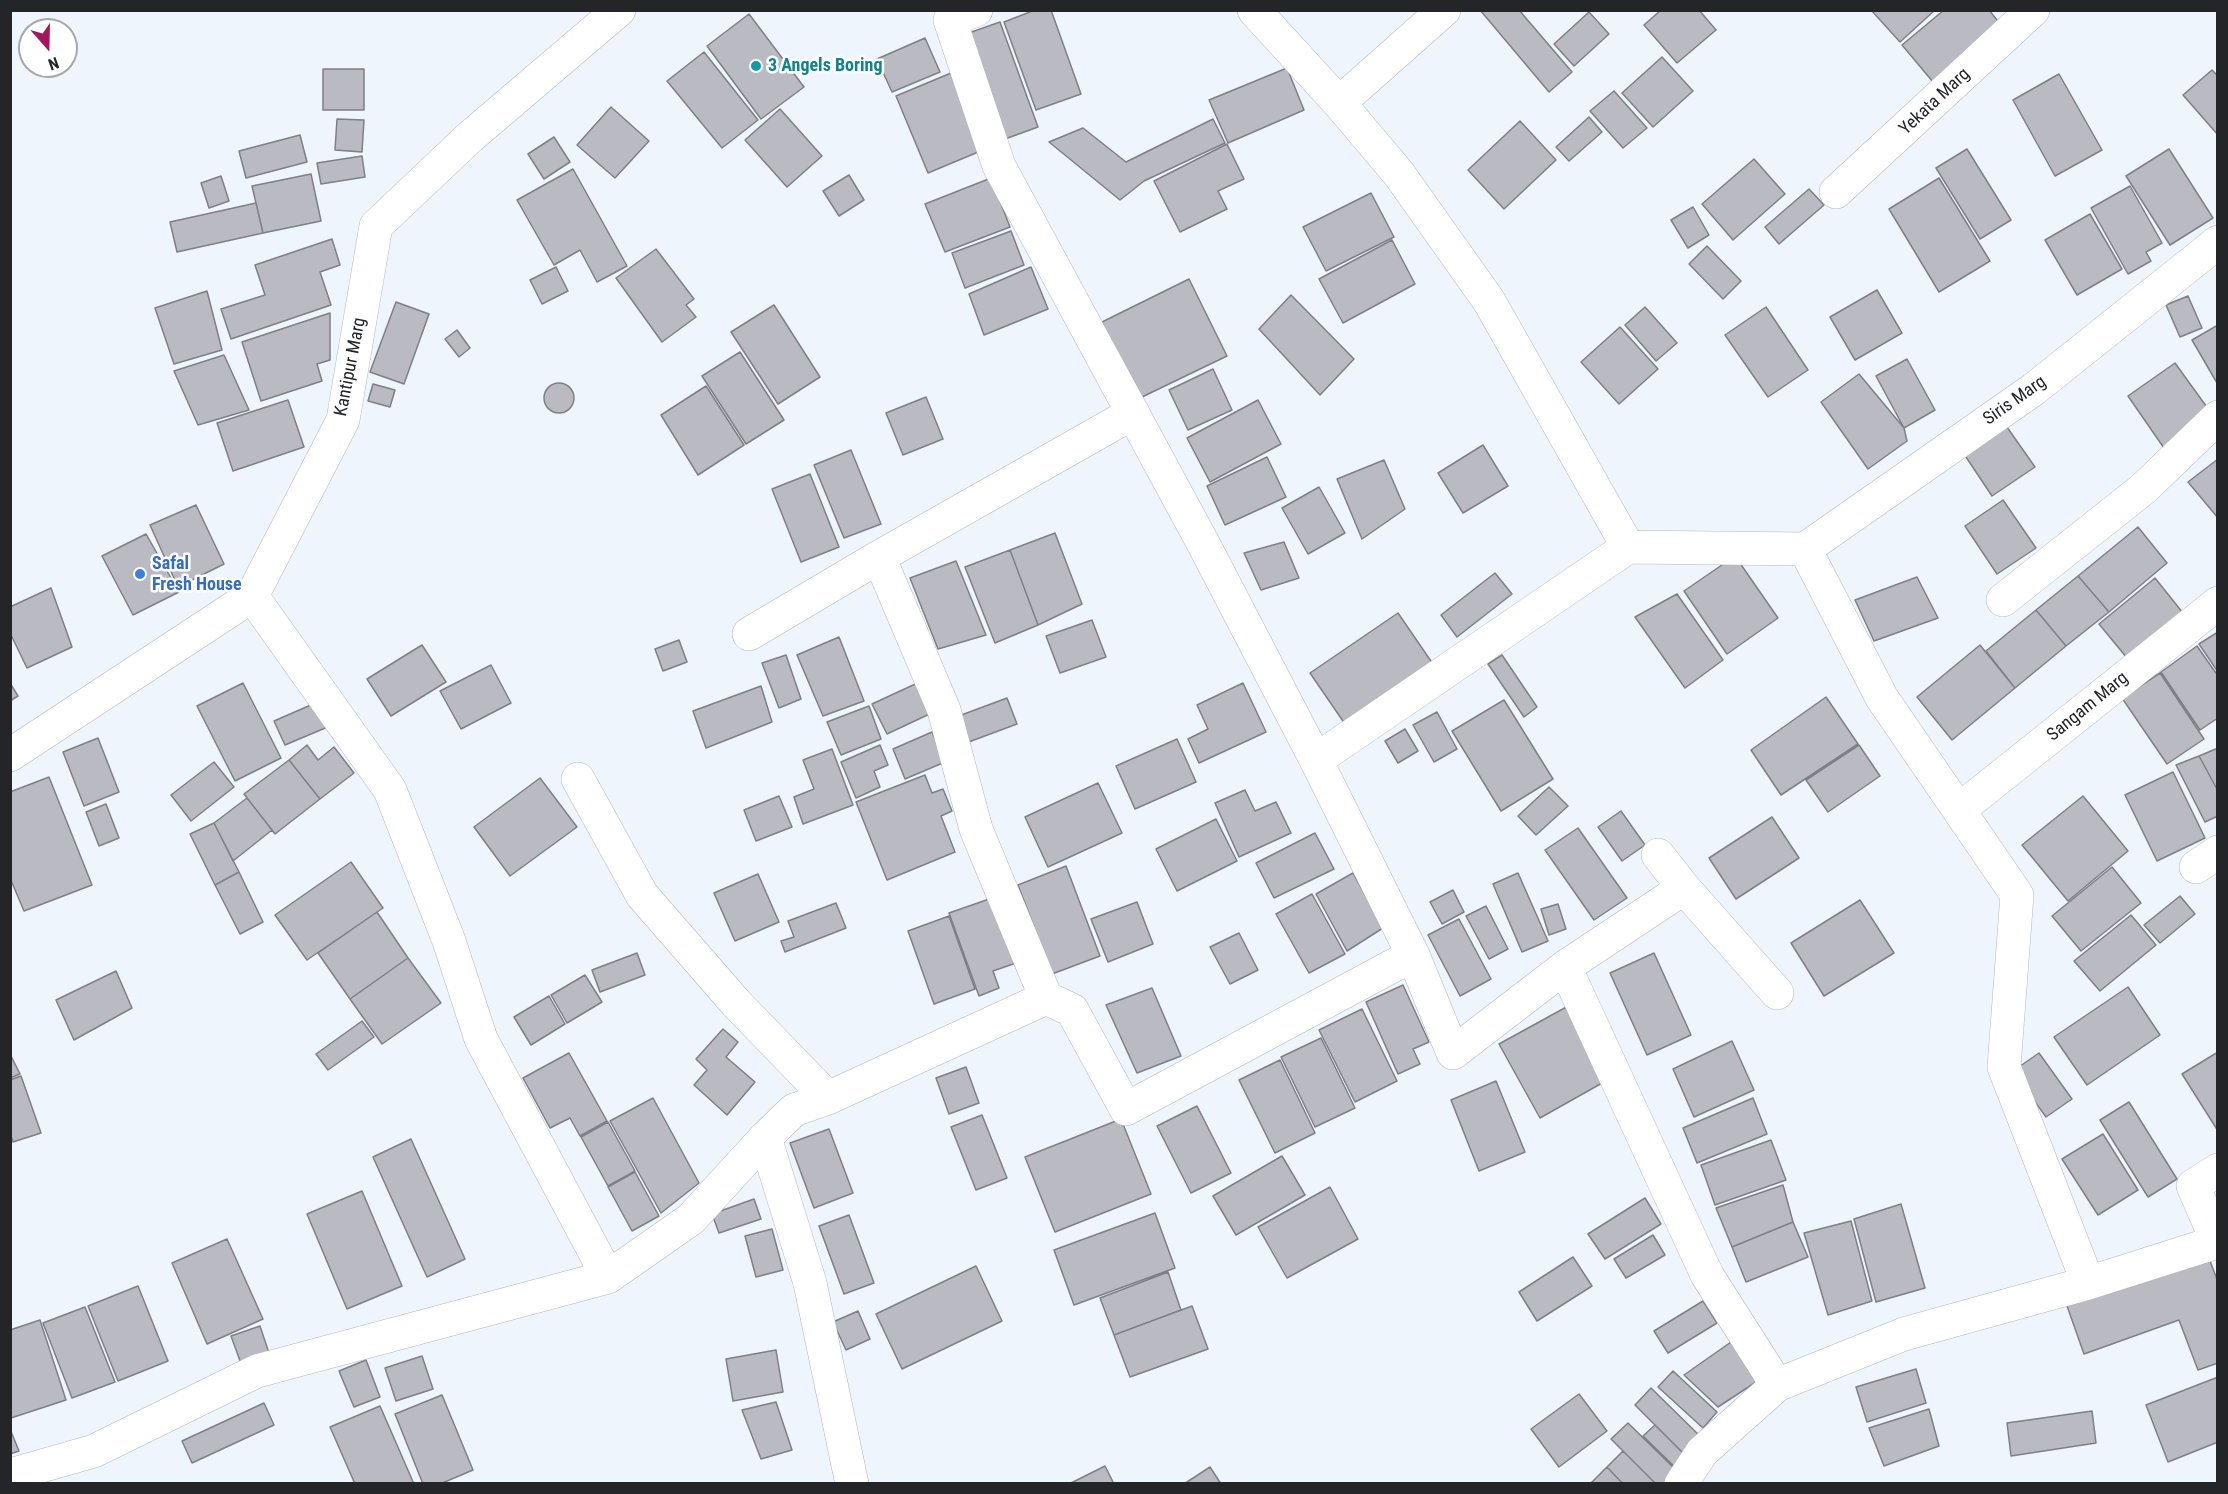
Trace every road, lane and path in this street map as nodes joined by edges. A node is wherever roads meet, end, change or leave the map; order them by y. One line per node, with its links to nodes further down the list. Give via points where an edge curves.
1 (619, 10): 14 (street, Kantipur Marg, via 471,137 376,226 343,420)
2 (976, 10): 9 (street, via 950,20 999,166)
3 (1444, 10): 6 (street)
4 (2033, 10): 7 (street, Yekata Marg)
5 (1267, 15): 6 (street)
6 (1339, 103): 11 (street, via 1399,174 1489,302)
7 (1836, 192)
8 (2217, 242): 12 (street, Siris Marg, via 2034,389)
9 (1133, 413): 13 (street); 19 (street)
10 (2217, 417): 15 (street, via 2143,489)
11 (1628, 547): 12 (street); 19 (street)
12 (1805, 549): 21 (street, via 1882,698)
13 (879, 557): 17 (street); 27 (street, via 944,710 976,829)
14 (252, 596): 18 (street, Kantipur Marg); 32 (street, via 390,790 449,941 482,1039)
15 (2003, 600)
16 (2217, 603): 21 (street, Sangam Marg)
17 (749, 634)
18 (10, 755)
19 (1316, 760): 24 (street)
20 (578, 779): 28 (street, via 642,895 736,1003)
21 (1959, 810): 33 (street, via 2017,895 2004,1067)
22 (1658, 855): 23 (street)
23 (1684, 888): 25 (street); 26 (street)
24 (1413, 954): 25 (street, via 1454,1053); 27 (street, via 1126,1109 1072,1010)
25 (1565, 967): 34 (street, via 1707,1275)
26 (1777, 993)
27 (1046, 998): 28 (street)
28 (828, 1098): 29 (street, via 794,1110)
29 (765, 1138): 32 (street, via 691,1219); 36 (street, via 810,1283)
30 (2217, 1170): 31 (street, via 2193,1186)
31 (2217, 1243): 33 (street)
32 (608, 1277): 35 (street, via 257,1371 94,1451)
33 (2088, 1283): 34 (street, via 1904,1334)
34 (1777, 1385): 37 (street, via 1702,1452)
35 (10, 1475)
36 (852, 1484)
37 (1681, 1484)

